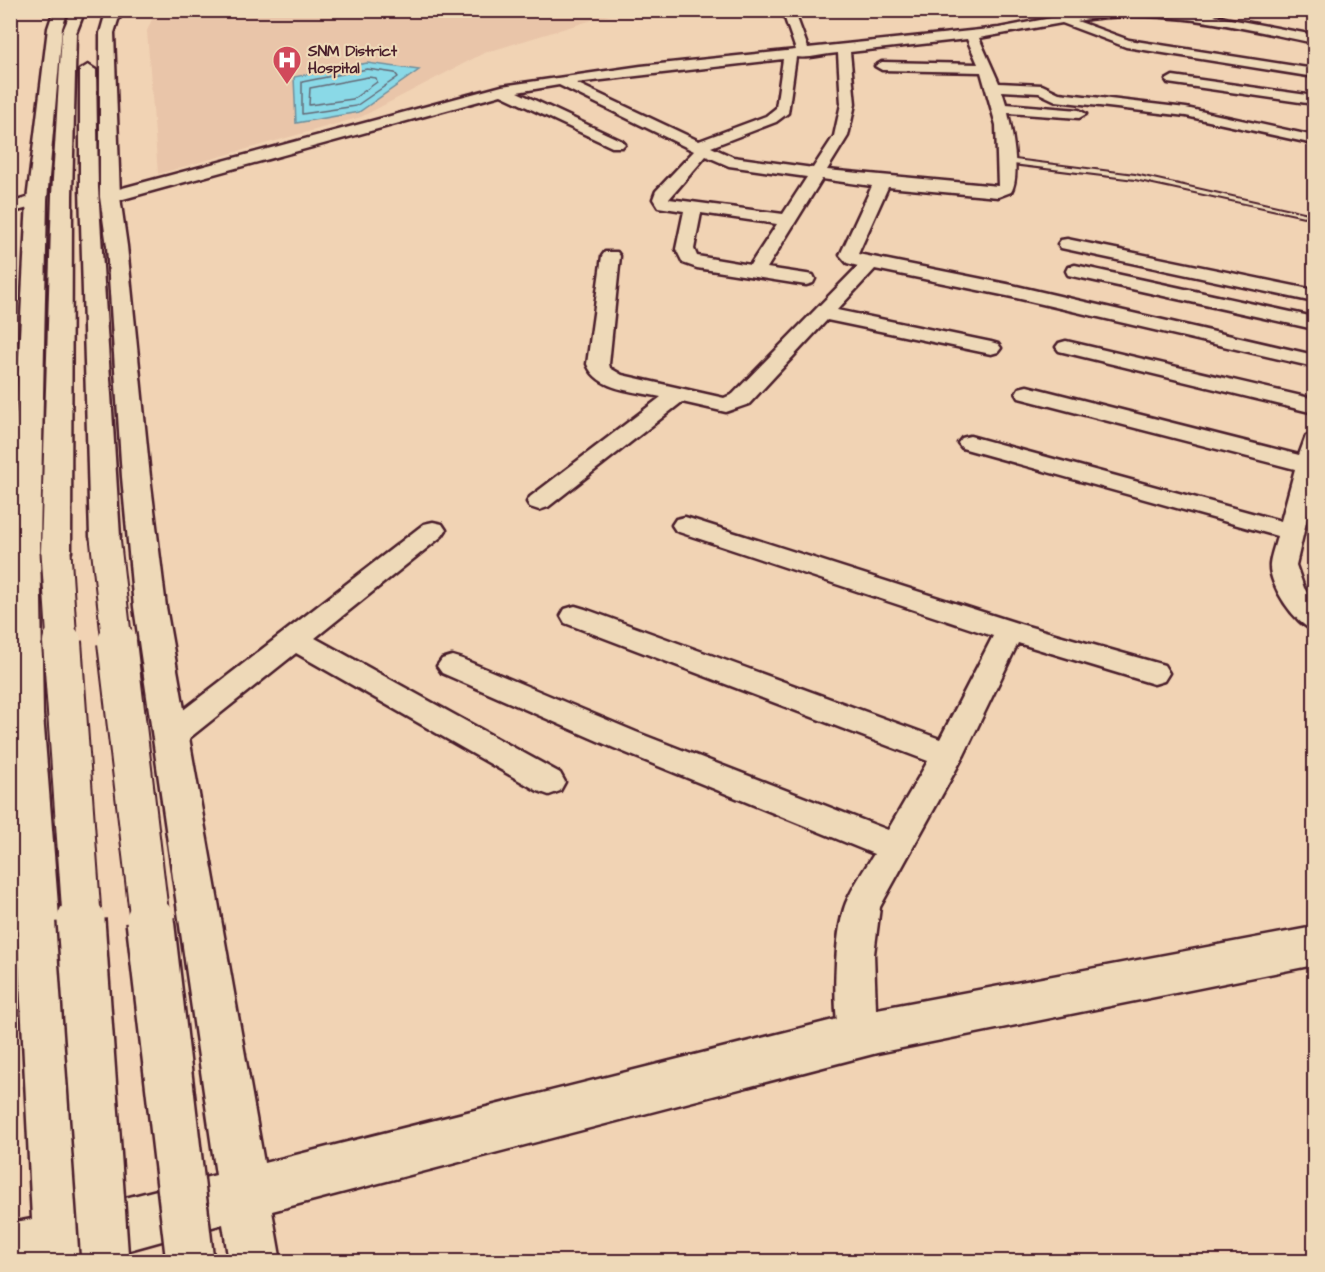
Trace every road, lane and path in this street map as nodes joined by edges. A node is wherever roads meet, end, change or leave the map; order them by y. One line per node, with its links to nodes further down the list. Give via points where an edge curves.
1 (61, 10): 32 (main road)
2 (79, 10): 57 (main road, via 69,33 62,195)
3 (100, 10): 75 (main road, bridge, via 88,35 89,177 105,537)
4 (119, 10): 31 (main road, via 107,33)
5 (788, 10): 12 (street)
6 (1224, 10): 7 (street)
7 (1197, 16): 8 (street, via 1115,11); 10 (street)
8 (1064, 20): 9 (street); 15 (street, via 1126,43)
9 (972, 36): 11 (street); 14 (street)
10 (1314, 39)
11 (844, 50): 12 (street); 29 (street, via 848,104 845,125)
12 (797, 55): 17 (street); 26 (street, via 783,110 771,119)
13 (882, 66): 14 (street)
14 (987, 68): 18 (street)
15 (1314, 73)
16 (1173, 80): 20 (street)
17 (561, 81): 19 (street); 26 (street)
18 (995, 87): 21 (street); 23 (street, via 1042,89 1056,97 1186,112)
19 (502, 90): 24 (street); 31 (street)
20 (1314, 100)
21 (1000, 108): 22 (street, via 1098,115); 28 (street)
22 (1174, 126)
23 (1314, 140)
24 (617, 144)
25 (1270, 146): 27 (street)
26 (700, 148): 29 (street, via 743,164); 33 (street, via 661,199 664,203)
27 (1314, 155)
28 (1007, 161): 30 (street, via 1005,189 998,192); 34 (lane, via 1135,177)
29 (819, 174): 30 (street); 35 (street)
30 (882, 182): 38 (street, via 849,255)
31 (110, 197): 65 (main road, via 150,607)
32 (24, 204): 57 (main road)
33 (693, 208): 35 (street); 39 (street, via 685,249 689,259)
34 (1304, 214)
35 (788, 220): 39 (street)
36 (1067, 244): 42 (street)
37 (611, 256): 49 (street, via 598,364 601,372 615,380)
38 (871, 263): 43 (street); 47 (street, via 1012,291)
39 (756, 271): 41 (street)
40 (1075, 271): 44 (street)
41 (806, 279)
42 (1314, 296)
43 (825, 314): 46 (street); 49 (street, via 735,403 716,404)
44 (1314, 323)
45 (1066, 347): 50 (street)
46 (991, 348)
47 (1314, 361)
48 (1027, 393): 52 (street)
49 (676, 395): 53 (street)
50 (1314, 406)
51 (970, 443): 54 (street)
52 (1311, 453): 54 (street)
53 (540, 502)
54 (1300, 524): 60 (street, via 1283,565 1284,578)
55 (685, 525): 61 (street)
56 (433, 530): 62 (street)
57 (30, 545): 59 (main road); 74 (main road, bridge)
58 (575, 616): 66 (street)
59 (18, 617): 73 (main road)
60 (1314, 621)
61 (1010, 631): 64 (street); 66 (street)
62 (294, 639): 65 (street); 67 (street)
63 (452, 666): 68 (street)
64 (1154, 672)
65 (171, 736): 71 (main road)
66 (948, 755): 68 (street)
67 (549, 782)
68 (895, 848): 70 (street, via 863,905 857,927)
69 (1314, 946): 70 (main road)
70 (857, 1037): 71 (main road)
71 (244, 1193): 73 (main road); 76 (main road)
72 (10, 1249): 73 (main road)
73 (60, 1251)
74 (105, 1262)
75 (190, 1262)
76 (255, 1262)

